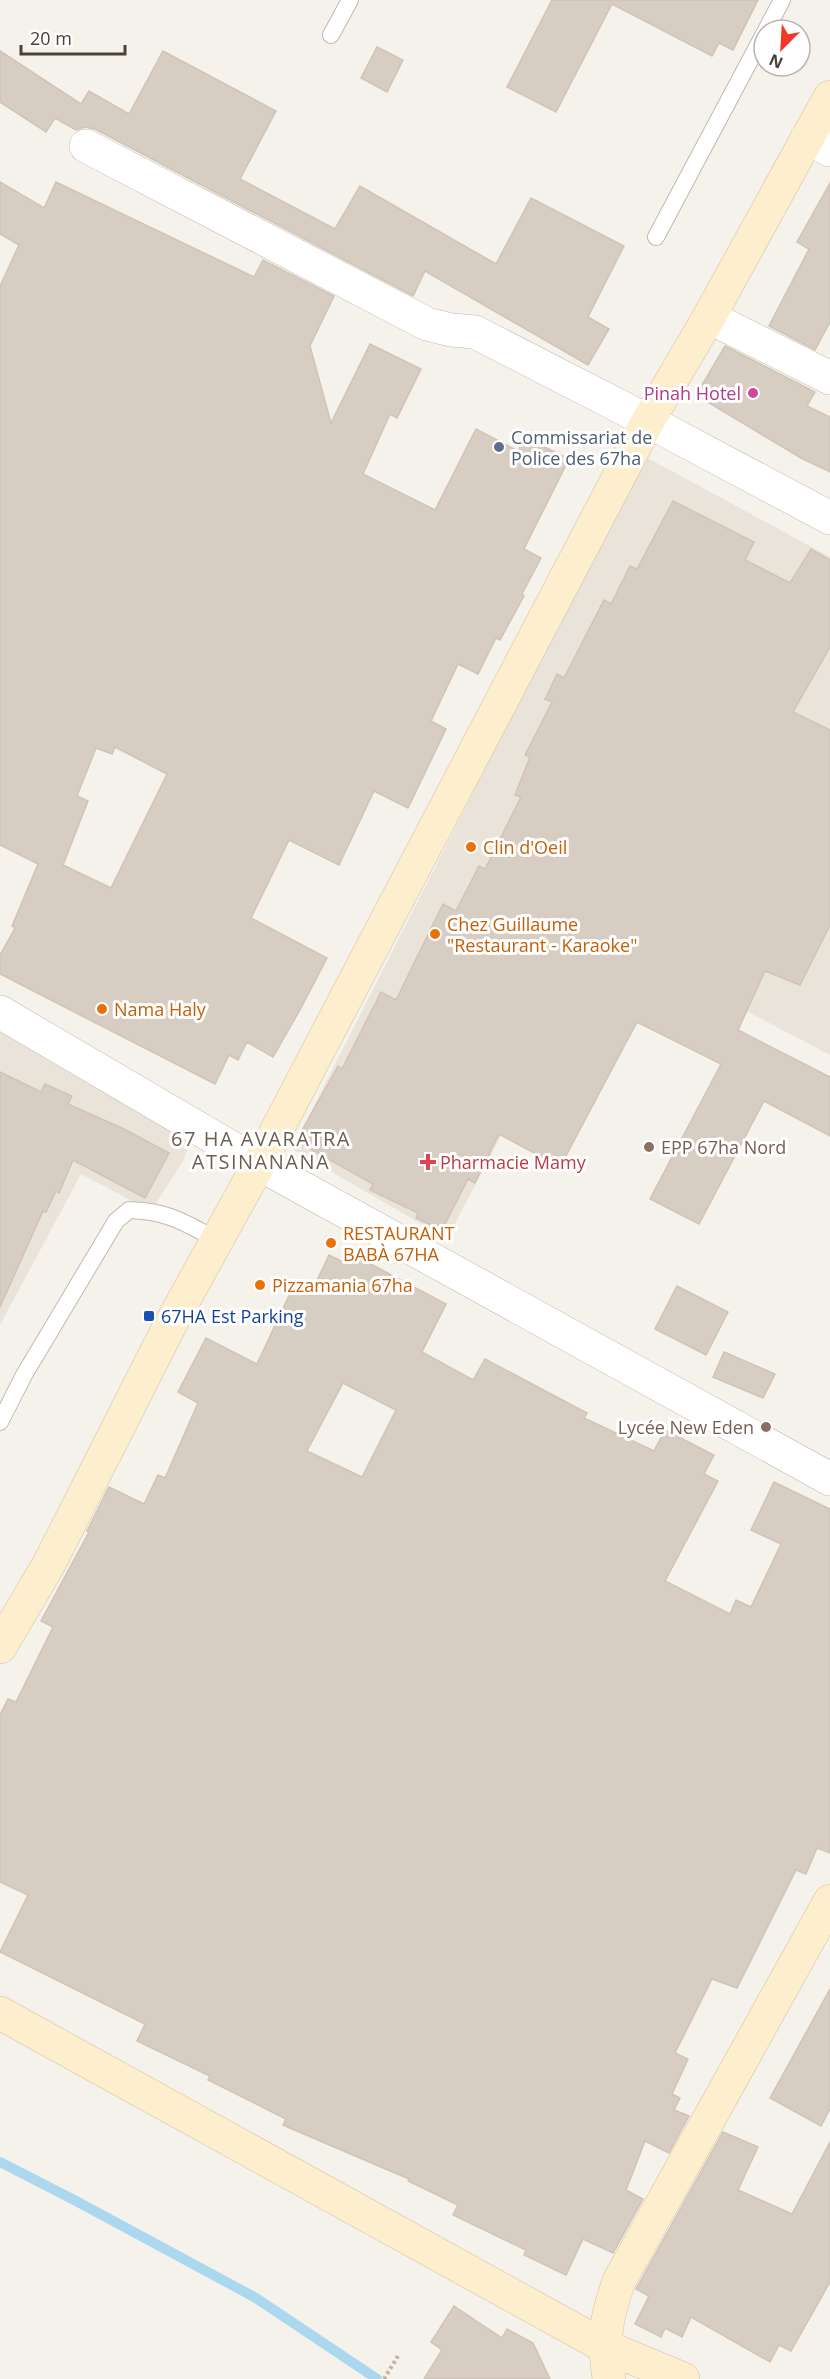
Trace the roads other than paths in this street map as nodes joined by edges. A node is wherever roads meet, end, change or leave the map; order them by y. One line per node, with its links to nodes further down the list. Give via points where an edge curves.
1 (350, 0): 4 (lane)
2 (782, 0): 3 (lane)
3 (772, 18)
4 (331, 35)
5 (752, 57): 9 (lane)
6 (830, 97): 7 (street)
7 (819, 144): 10 (street)
8 (86, 146): 12 (street, via 427,324 474,332)
9 (656, 237)
10 (710, 317): 11 (street); 12 (street)
11 (830, 378)
12 (648, 421): 13 (street); 15 (street)
13 (830, 518)
14 (0, 1011): 15 (street)
15 (259, 1164): 16 (street); 18 (street)
16 (217, 1240): 17 (lane, via 154,1211 129,1210 116,1221); 19 (street, via 49,1564)
17 (0, 1422)
18 (830, 1479)
19 (0, 1647)
20 (830, 1901): 22 (street, via 619,2281 607,2314)
21 (0, 2013): 22 (street)
22 (604, 2346): 23 (street); 24 (street)
23 (609, 2379)
24 (683, 2379)

